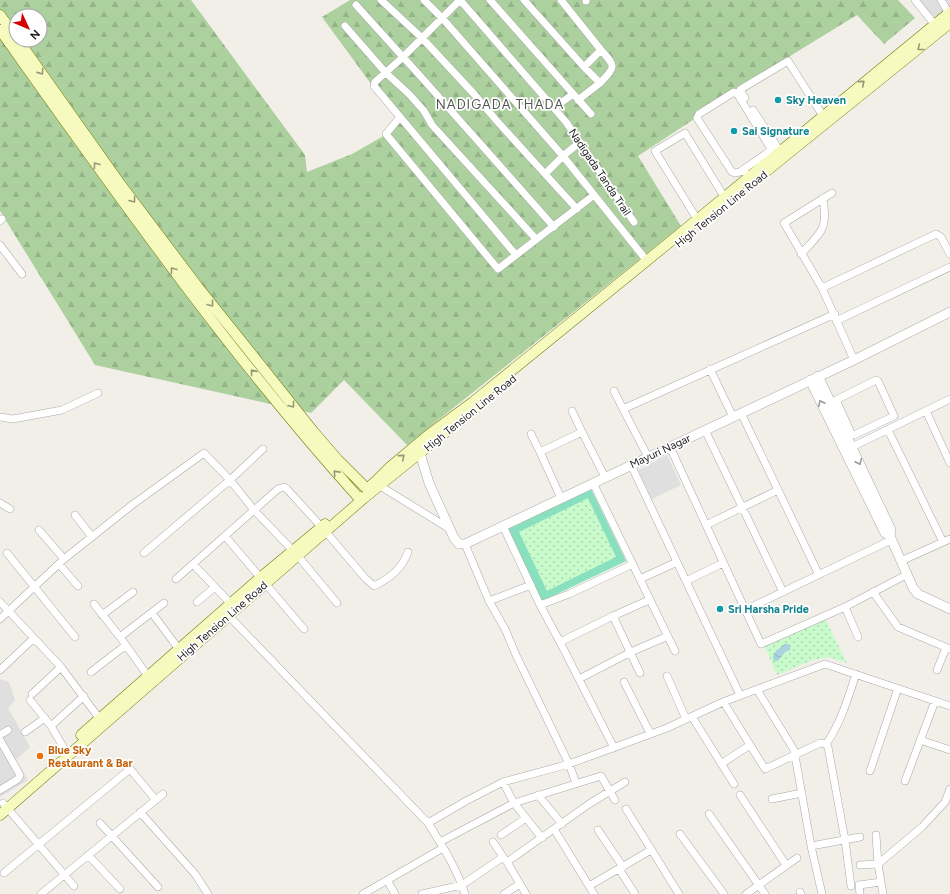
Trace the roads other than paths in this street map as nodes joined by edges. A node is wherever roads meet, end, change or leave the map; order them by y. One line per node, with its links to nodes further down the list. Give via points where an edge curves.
1 (381, 0): 17 (street)
2 (424, 0): 12 (street)
3 (460, 0): 12 (street); 26 (street, Nadigada Tanda Trail)
4 (490, 0): 24 (street)
5 (524, 0): 21 (street)
6 (561, 0): 19 (street)
7 (915, 0): 13 (street)
8 (941, 0): 11 (street)
9 (356, 6): 20 (street)
10 (0, 15): 14 (main road)
11 (950, 16): 13 (main road, High Tension Line Road); 39 (main road, High Tension Line Road, one-way to 39)
12 (443, 19): 17 (street); 32 (street)
13 (935, 25): 28 (main road, High Tension Line Road, one-way to 13)
14 (8, 26)
15 (346, 26): 22 (street)
16 (0, 30): 53 (main road, one-way to 16, via 113,188)
17 (422, 38): 20 (street); 34 (street)
18 (24, 48): 53 (main road, one-way to 53)
19 (601, 50): 21 (street); 23 (street, via 613,63 613,68)
20 (403, 57): 22 (street); 43 (street)
21 (584, 67): 23 (street)
22 (386, 73): 29 (street, via 374,86); 44 (street, via 409,94 432,125)
23 (600, 83): 25 (street)
24 (573, 94): 25 (street); 26 (street)
25 (578, 100): 27 (street)
26 (554, 108): 30 (street, Nadigada Tanda Trail)
27 (591, 114)
28 (823, 116): 31 (main road, High Tension Line Road); 31 (street, via 788,61 741,89)
29 (400, 117): 48 (street); 48 (street, via 386,134 498,269)
30 (580, 142): 32 (street); 42 (street, Nadigada Tanda Trail)
31 (780, 151): 33 (main road, High Tension Line Road)
32 (563, 156): 34 (street); 37 (street)
33 (769, 156): 35 (main road, High Tension Line Road); 35 (street, via 771,148 737,93 699,114 698,120 732,172)
34 (545, 174): 40 (street)
35 (745, 174): 39 (main road, High Tension Line Road)
36 (832, 193): 38 (street)
37 (594, 195): 40 (street); 49 (street)
38 (823, 198): 46 (street, via 824,228); 46 (street, via 784,224)
39 (726, 200): 41 (main road, High Tension Line Road); 41 (street, via 685,133 655,151); 56 (main road, High Tension Line Road)
40 (577, 208): 43 (street)
41 (697, 219): 49 (main road, High Tension Line Road)
42 (634, 222)
43 (554, 227): 44 (street)
44 (536, 239): 48 (street)
45 (0, 245): 51 (street)
46 (801, 254): 52 (street)
47 (950, 254): 52 (street, via 936,234)
48 (516, 255)
49 (647, 261): 56 (main road, High Tension Line Road)
50 (950, 267): 55 (street)
51 (22, 274)
52 (822, 288): 55 (street)
53 (194, 290): 76 (main road, one-way to 76, via 363,486 369,488); 86 (main road, one-way to 53, via 295,425)
54 (950, 312): 57 (street, Mayuri Nagar)
55 (835, 317): 57 (street); 58 (street)
56 (540, 352): 76 (main road, High Tension Line Road, via 473,402)
57 (854, 360): 59 (street, Mayuri Nagar)
58 (710, 369): 63 (street); 66 (street)
59 (814, 378): 66 (street, Mayuri Nagar); 68 (street)
60 (614, 391): 63 (street)
61 (98, 393): 67 (street, via 62,410 13,419)
62 (950, 399): 65 (street)
63 (623, 409): 78 (street)
64 (572, 411): 71 (street)
65 (926, 411): 70 (street); 79 (street)
66 (737, 415): 69 (street, Mayuri Nagar); 85 (street)
67 (0, 417)
68 (839, 423): 68 (street, via 837,399 878,380 894,416 854,435); 75 (street)
69 (705, 430): 73 (street, Mayuri Nagar); 89 (street)
70 (888, 430): 75 (street); 102 (street)
71 (582, 432): 77 (street); 81 (street)
72 (531, 434): 77 (street)
73 (670, 447): 78 (street, Mayuri Nagar); 93 (street)
74 (263, 449): 82 (street)
75 (848, 449): 100 (street, via 891,530)
76 (417, 450): 84 (main road, High Tension Line Road); 96 (street)
77 (540, 452): 87 (street)
78 (648, 457): 80 (street, Mayuri Nagar)
79 (950, 463)
80 (631, 465): 81 (street, Mayuri Nagar); 110 (street)
81 (605, 477): 83 (street, Mayuri Nagar)
82 (230, 480): 91 (street); 99 (street, via 204,453); 106 (street)
83 (593, 483): 87 (street, Mayuri Nagar); 113 (street)
84 (380, 486): 86 (main road, High Tension Line Road); 96 (street)
85 (778, 490): 89 (street); 114 (street)
86 (360, 497): 95 (main road, High Tension Line Road)
87 (561, 498): 94 (street, Mayuri Nagar)
88 (0, 503): 90 (street)
89 (742, 508): 93 (street); 125 (street)
90 (10, 509)
91 (254, 510): 95 (street, via 278,489 284,487); 98 (street); 107 (street)
92 (75, 515): 99 (street)
93 (706, 525): 111 (street)
94 (503, 526): 103 (street, Mayuri Nagar); 120 (street)
95 (324, 529): 104 (street, via 374,586 398,571); 107 (main road, High Tension Line Road)
96 (450, 529): 103 (street, via 456,542)
97 (39, 530): 108 (street)
98 (225, 536): 112 (street); 118 (street)
99 (92, 537): 108 (street)
100 (890, 538): 109 (street); 114 (street)
101 (950, 538): 102 (street)
102 (943, 542): 109 (street)
103 (465, 544): 128 (street)
104 (408, 552)
105 (8, 553): 123 (street)
106 (144, 553)
107 (295, 553): 118 (main road, High Tension Line Road); 133 (street)
108 (61, 561): 121 (street); 123 (street)
109 (901, 561): 115 (street)
110 (677, 562): 117 (street); 119 (street)
111 (723, 563): 119 (street); 138 (street)
112 (193, 564): 116 (street); 122 (street)
113 (633, 564): 117 (street); 134 (street)
114 (818, 575): 125 (street)
115 (906, 575): 126 (street); 137 (street, via 918,594)
116 (176, 579)
117 (640, 579): 127 (street)
118 (263, 580): 136 (main road, High Tension Line Road); 144 (street)
119 (686, 581): 168 (street)
120 (531, 585): 128 (street); 134 (street)
121 (78, 586)
122 (215, 587): 130 (street); 136 (street)
123 (35, 588): 139 (street); 146 (street)
124 (133, 592): 140 (street)
125 (782, 592): 138 (street)
126 (874, 592): 135 (street); 152 (street, via 898,627)
127 (649, 600): 141 (street); 145 (street)
128 (489, 601): 190 (street, via 505,629)
129 (0, 602): 139 (street)
130 (197, 602)
131 (164, 603): 147 (street)
132 (94, 604): 140 (street)
133 (337, 604)
134 (540, 605): 150 (street)
135 (845, 607): 138 (street, via 761,644); 148 (street)
136 (230, 609): 154 (main road, High Tension Line Road); 216 (street)
137 (950, 609)
138 (745, 610)
139 (9, 611): 143 (street); 149 (street)
140 (102, 615): 147 (street)
141 (613, 616): 150 (street); 155 (street)
142 (155, 617): 154 (street)
143 (0, 619)
144 (304, 629)
145 (668, 636): 153 (street); 155 (street)
146 (75, 637)
147 (120, 637): 151 (street)
148 (858, 637)
149 (34, 638): 156 (street); 157 (street)
150 (560, 642): 164 (street)
151 (126, 645): 159 (street); 163 (street)
152 (948, 648): 158 (street)
153 (675, 651)
154 (181, 652): 163 (main road, High Tension Line Road)
155 (630, 652): 160 (street); 164 (street)
156 (61, 667): 169 (street); 173 (street, via 31,697)
157 (0, 670)
158 (937, 670)
159 (91, 672)
160 (640, 673)
161 (856, 674): 166 (street); 168 (street, via 825,664); 184 (street, via 834,733)
162 (666, 676): 174 (street)
163 (150, 679): 176 (main road, High Tension Line Road)
164 (579, 679): 186 (street)
165 (624, 682): 180 (street)
166 (898, 688): 170 (street); 192 (street)
167 (759, 693): 189 (street)
168 (740, 695): 174 (street)
169 (84, 696): 176 (street); 177 (street)
170 (934, 701): 172 (street); 183 (street)
171 (726, 706): 185 (street)
172 (950, 706)
173 (45, 718): 177 (street); 179 (street)
174 (686, 719): 180 (street)
175 (694, 720): 191 (street)
176 (102, 721): 188 (main road, High Tension Line Road)
177 (51, 726): 188 (street)
178 (8, 730): 181 (street)
179 (24, 732)
180 (650, 734): 186 (street)
181 (0, 735)
182 (0, 740): 199 (street, via 20,775)
183 (920, 740): 187 (street); 193 (street)
184 (826, 744): 189 (street, via 820,743); 226 (street)
185 (750, 746): 189 (street, via 765,769); 191 (street)
186 (614, 748): 190 (street)
187 (950, 750)
188 (67, 752): 210 (main road, High Tension Line Road)
189 (795, 755): 201 (street)
190 (569, 764): 194 (street); 196 (street)
191 (721, 764): 197 (street)
192 (870, 771)
193 (905, 781)
194 (503, 782): 209 (street); 216 (street)
195 (625, 782): 200 (street)
196 (576, 784): 200 (street, via 601,776); 203 (street)
197 (734, 784)
198 (950, 789): 205 (street)
199 (0, 790)
200 (610, 790): 208 (street); 217 (street)
201 (802, 793): 207 (street); 230 (street)
202 (162, 794): 206 (street)
203 (538, 795): 209 (street); 217 (street)
204 (740, 795): 236 (street)
205 (948, 798): 235 (street, via 922,827)
206 (156, 799): 212 (street); 228 (street, via 130,769)
207 (772, 799)
208 (615, 800)
209 (514, 803): 214 (street); 229 (street)
210 (2, 807): 228 (street)
211 (626, 809): 231 (street)
212 (140, 812): 221 (street); 253 (street, via 195,874)
213 (708, 814): 245 (street)
214 (526, 818): 222 (street); 225 (street)
215 (100, 823): 221 (street)
216 (428, 823): 229 (street)
217 (562, 824): 218 (street)
218 (554, 829): 225 (street); 247 (street)
219 (598, 830): 238 (street)
220 (680, 834): 263 (street)
221 (111, 835): 232 (street); 249 (street)
222 (501, 835)
223 (876, 835): 235 (street)
224 (860, 837): 226 (street)
225 (542, 838): 234 (street)
226 (845, 840): 230 (street); 248 (street)
227 (493, 842): 234 (street)
228 (38, 844): 239 (street); 240 (street)
229 (441, 845): 241 (street); 244 (street)
230 (811, 846): 266 (street)
231 (651, 850): 238 (street); 262 (street)
232 (88, 855): 240 (street); 250 (street)
233 (797, 858): 236 (street)
234 (505, 860): 243 (street); 244 (street)
235 (878, 864): 237 (street); 242 (street)
236 (786, 865): 245 (street)
237 (860, 865)
238 (621, 868): 247 (street); 261 (street)
239 (4, 873)
240 (64, 874): 246 (street); 252 (street)
241 (387, 880): 254 (street); 255 (street)
242 (881, 882): 267 (street, via 859,885); 268 (street)
243 (520, 884): 258 (street); 259 (street)
244 (462, 885): 251 (street); 257 (street)
245 (759, 885): 264 (street); 265 (street)
246 (74, 886)
247 (590, 886): 260 (street)
248 (851, 886)
249 (158, 887)
250 (120, 889)
251 (436, 892): 256 (street)
252 (41, 894)
253 (208, 894)
254 (363, 894)
255 (395, 894)
256 (422, 894)
257 (465, 894)
258 (504, 894)
259 (526, 894)
260 (594, 894)
261 (636, 894)
262 (679, 894)
263 (724, 894)
264 (746, 894)
265 (765, 894)
266 (822, 894)
267 (860, 894)
268 (883, 894)

